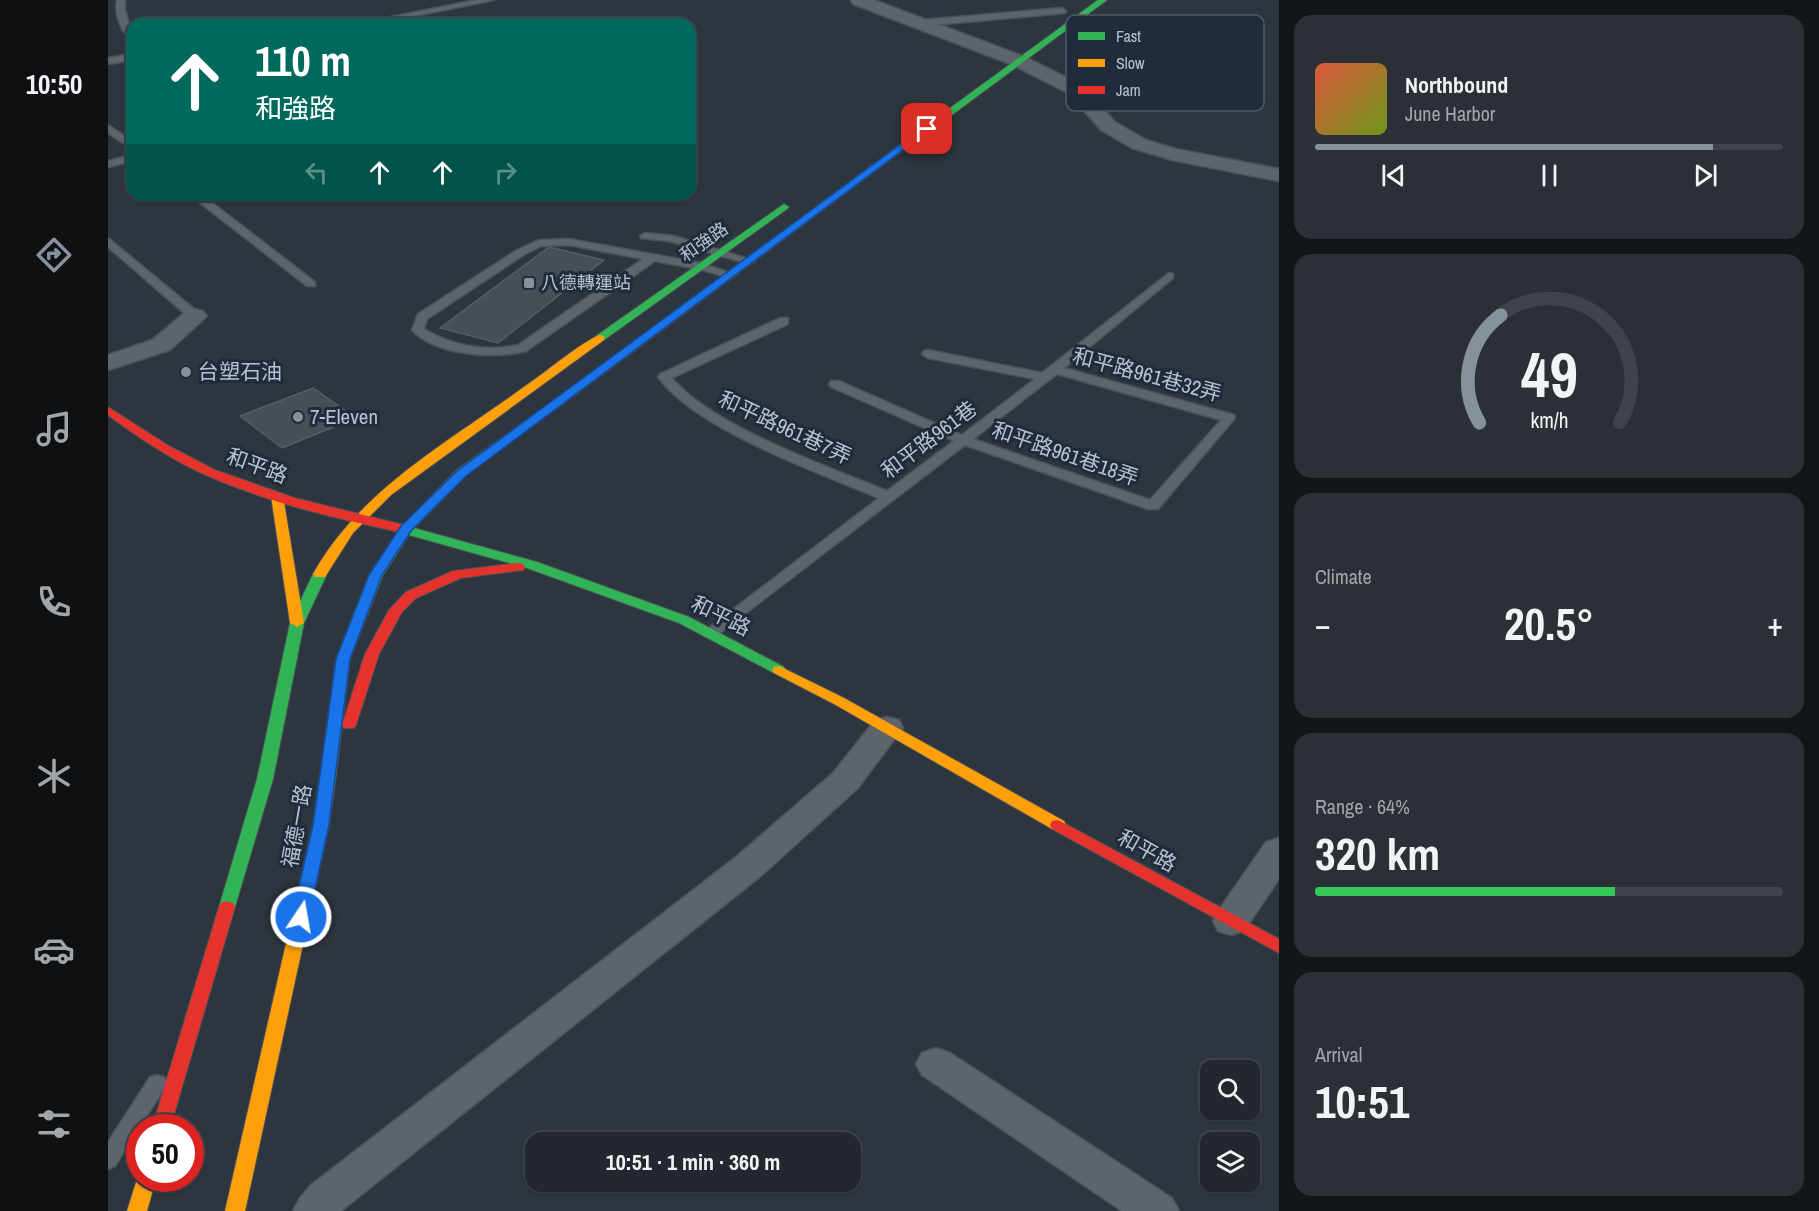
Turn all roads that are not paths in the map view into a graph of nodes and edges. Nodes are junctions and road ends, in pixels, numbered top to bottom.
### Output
1 (121, 0) edge
2 (490, 0) edge
3 (859, 0) edge
4 (1103, 0) edge
5 (1066, 8) joint
6 (1077, 15) edge
7 (392, 18) edge
8 (1066, 21) edge
9 (921, 23) junction
10 (126, 26) edge
11 (1035, 29) dead end
12 (126, 50) edge
13 (1006, 56) junction
14 (126, 58) edge
15 (119, 59) junction
16 (108, 61) edge
17 (1066, 85) edge
18 (1095, 111) edge
19 (108, 128) edge
20 (126, 142) edge
21 (126, 160) edge
22 (108, 164) edge
23 (1279, 175) edge
24 (797, 198) dead end
25 (203, 201) edge
26 (645, 236) dead end
27 (626, 239) dead end
28 (108, 241) edge
29 (620, 251) junction
30 (720, 253) junction
31 (653, 257) junction
32 (749, 261) junction
33 (701, 266) junction
34 (730, 275) junction
35 (1169, 276) dead end
36 (311, 284) dead end
37 (195, 316) joint
38 (784, 321) dead end
39 (928, 354) dead end
40 (108, 363) edge
41 (1049, 373) junction
42 (835, 384) dead end
43 (108, 410) edge
44 (963, 440) junction
45 (277, 496) junction
46 (888, 497) junction
47 (1153, 507) joint
48 (356, 519) junction
49 (406, 529) junction
50 (532, 565) junction
51 (297, 624) junction
52 (711, 633) junction
53 (887, 728) junction
54 (321, 825) junction
55 (1279, 851) edge
56 (1231, 921) junction
57 (1279, 948) edge
58 (190, 1033) junction
59 (936, 1064) dead end
60 (165, 1114) edge
61 (108, 1160) edge
62 (142, 1192) edge
63 (137, 1211) edge
64 (235, 1211) edge
65 (315, 1211) edge
66 (1156, 1211) edge

1 - 10 lane
2 - 7 lane
3 - 9 street
4 - 6 street, 和強路
5 - 9 lane
5 - 11 street
8 - 13 street, 和強路
9 - 13 street
12 - 15 lane
13 - 17 street
13 - 32 street, 和強路
14 - 15 lane
15 - 16 lane
18 - 23 street
19 - 20 lane
21 - 22 lane
24 - 30 street, 和強路
25 - 36 lane
26 - 30 lane
27 - 29 lane
28 - 37 lane
29 - 31 lane
29 - 31 lane
30 - 32 lane
30 - 33 street, 和強路
31 - 33 lane
32 - 34 street, 和強路
33 - 34 lane
33 - 48 street, 和強路
34 - 49 street, 和強路
35 - 41 lane, 和平路961巷
37 - 40 street
38 - 46 lane, 和平路961巷7弄
39 - 41 lane, 和平路961巷32弄
41 - 44 lane, 和平路961巷
41 - 47 lane, 和平路961巷32弄
42 - 44 lane, 和平路961巷18弄
43 - 45 street, 和平路
44 - 46 lane, 和平路961巷
44 - 47 lane, 和平路961巷18弄
45 - 48 street, 和平路
45 - 51 street
46 - 52 lane, 和平路961巷
48 - 49 street, 和平路
48 - 51 street, 福德一路
49 - 50 street, 和平路
49 - 54 street, 福德一路
50 - 52 street, 和平路
50 - 54 street
51 - 58 street, 福德一路
52 - 53 street, 和平路
53 - 56 street, 和平路
53 - 65 street
54 - 64 street, 福德一路
55 - 56 street
56 - 57 street, 和平路
58 - 60 street, 福德一路
58 - 61 lane
59 - 66 street
62 - 63 street

